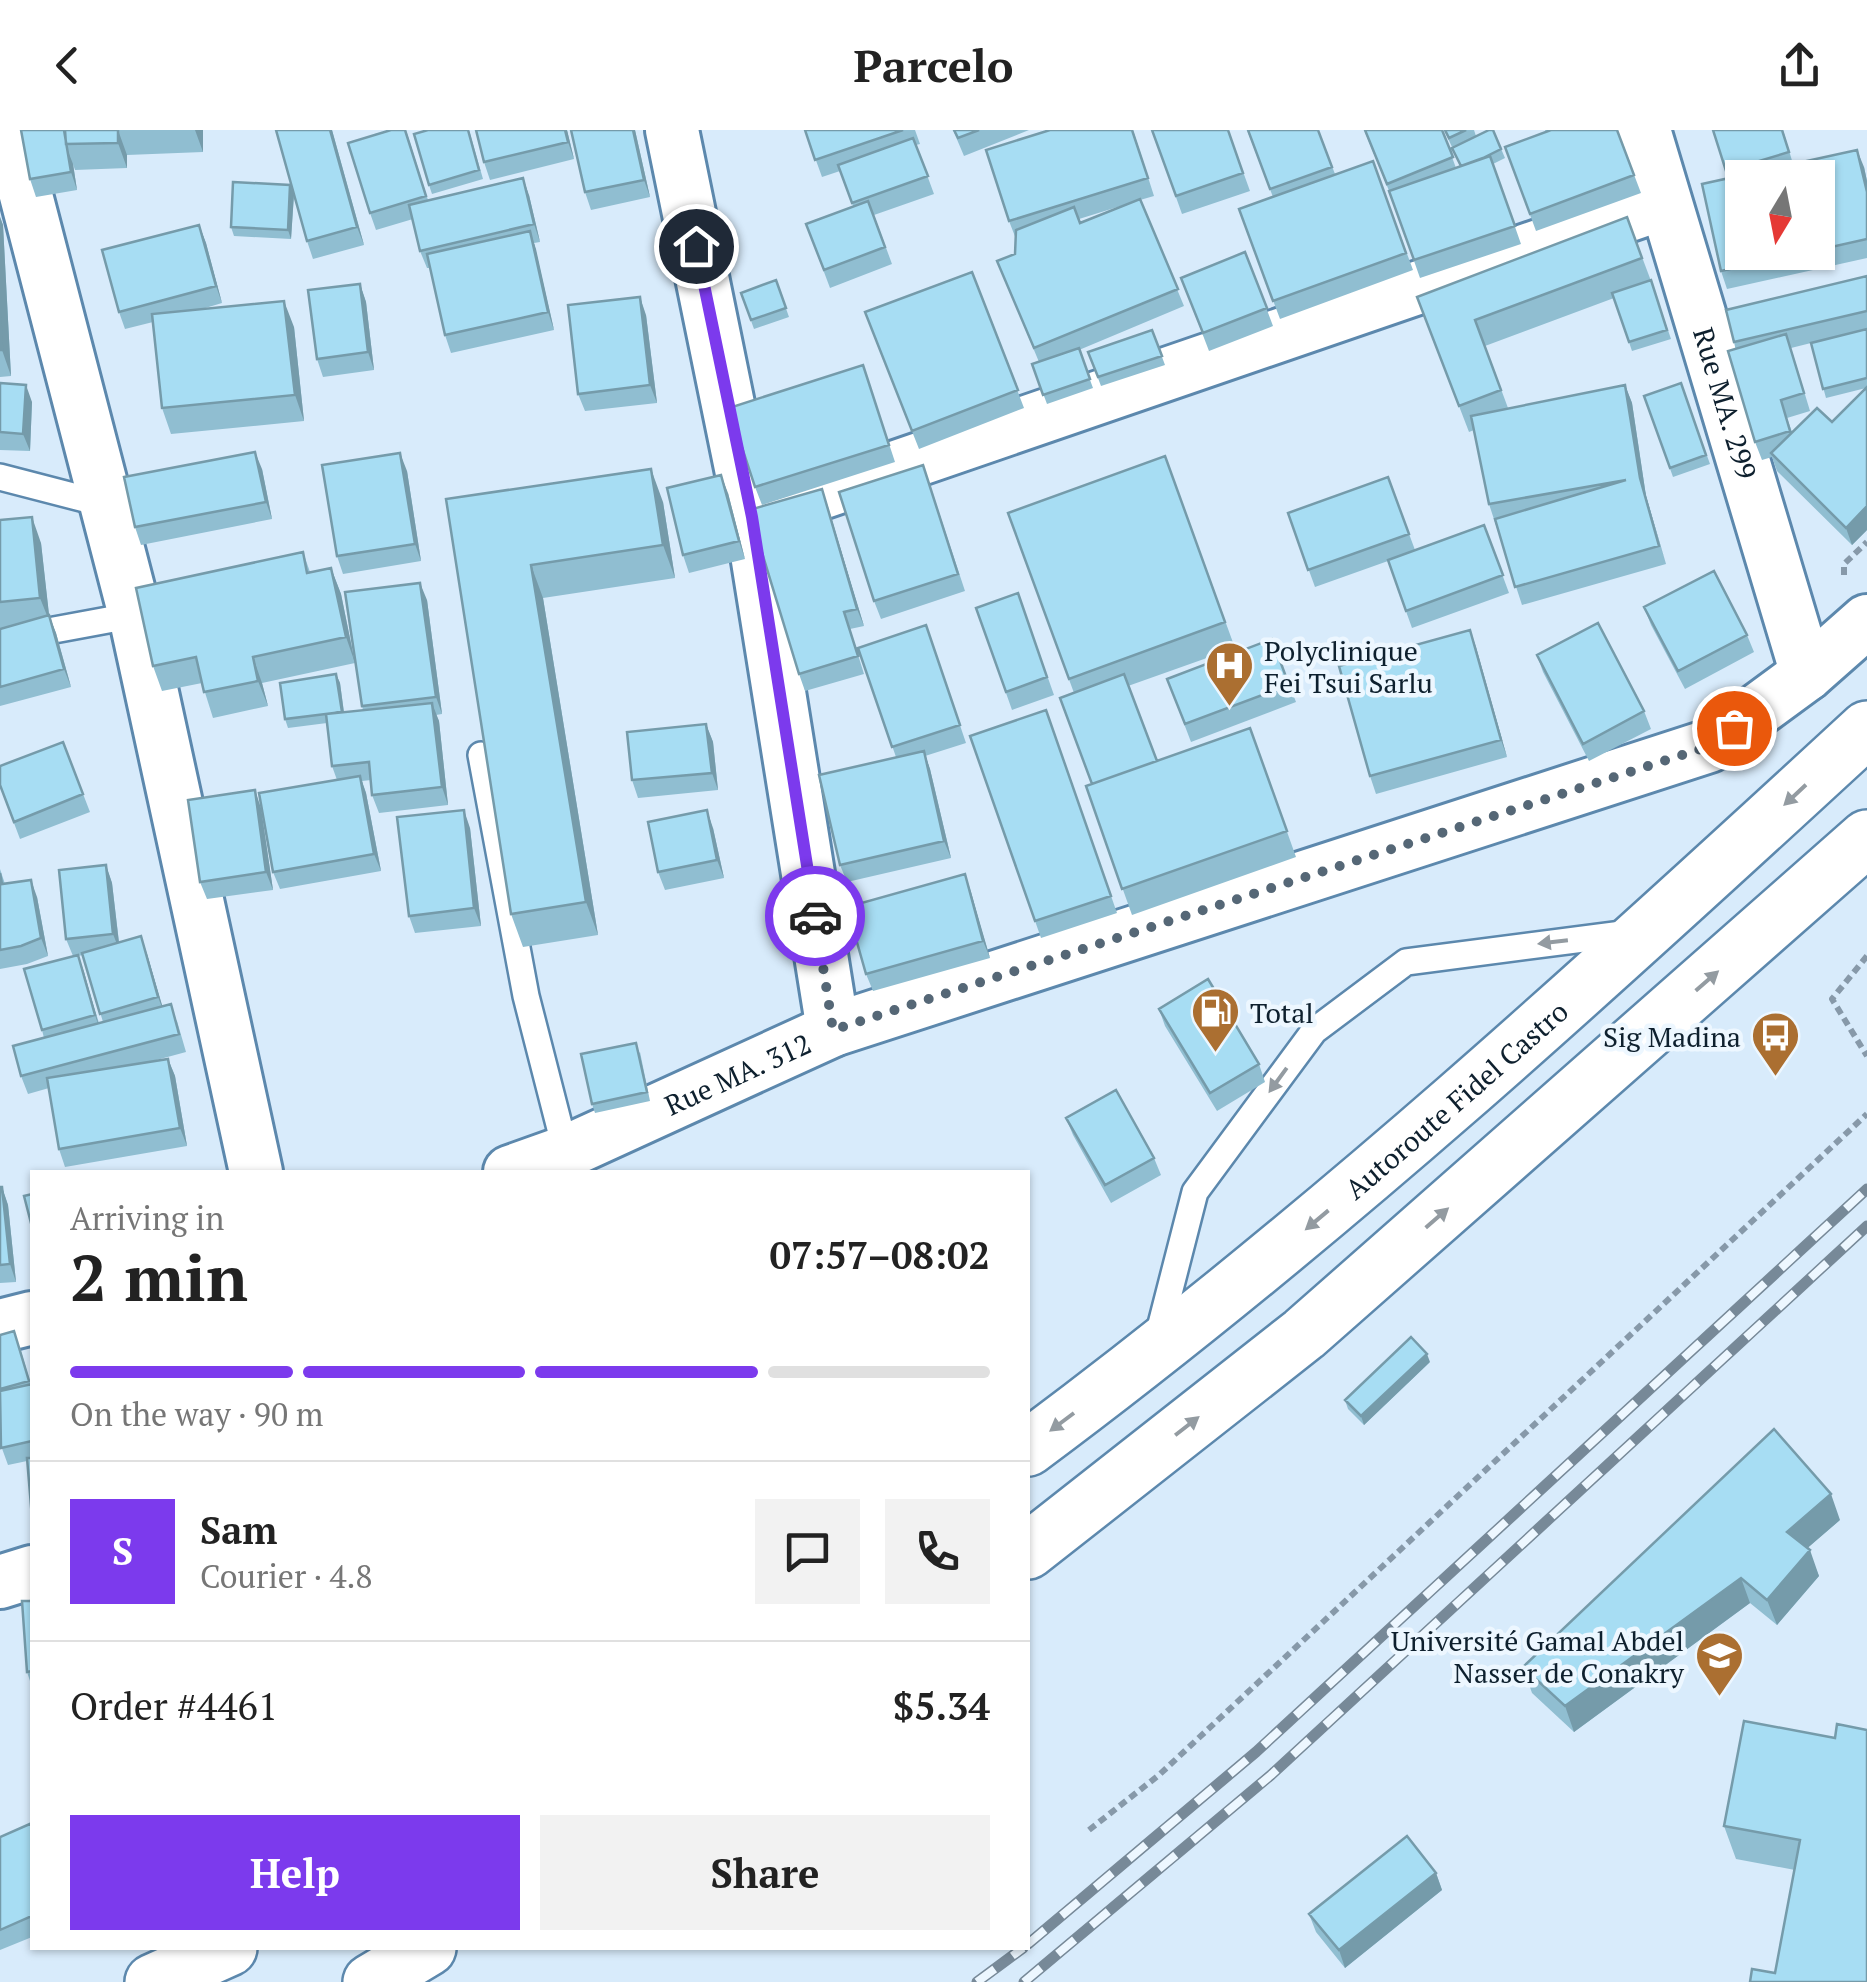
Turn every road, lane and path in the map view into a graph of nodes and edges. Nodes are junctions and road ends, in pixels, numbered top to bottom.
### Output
1 (10, 130) edge
2 (672, 130) edge
3 (1644, 130) edge
4 (1664, 203) junction
5 (0, 477) edge
6 (104, 504) junction
7 (752, 517) junction
8 (1867, 542) edge
9 (1844, 564) dead end
10 (135, 616) junction
11 (1867, 621) edge
12 (0, 640) edge
13 (1807, 674) junction
14 (1867, 729) edge
15 (481, 756) edge
16 (1867, 838) edge
17 (1650, 930) junction
18 (1867, 956) edge
19 (833, 1030) junction
20 (1867, 1056) edge
21 (1867, 1114) edge
22 (566, 1152) junction
23 (256, 1170) edge
24 (516, 1170) edge
25 (30, 1318) edge
26 (0, 1326) edge
27 (1154, 1354) junction
28 (1030, 1447) edge
29 (1030, 1549) edge
30 (30, 1573) edge
31 (0, 1582) edge
32 (1089, 1830) dead end
33 (225, 1950) edge
34 (268, 1950) edge
35 (425, 1950) edge
36 (153, 1982) edge
37 (213, 1982) edge
38 (371, 1982) edge

1 - 6 street
2 - 7 street
3 - 4 street, Rue MA. 299
4 - 7 street
4 - 13 street, Rue MA. 299
5 - 6 lane
6 - 10 street
7 - 19 street
8 - 9 path
10 - 12 lane
10 - 23 street
11 - 13 street, Rue MA. 312
13 - 19 street, Rue MA. 312
14 -> 17 highway, Autoroute Fidel Castro
15 - 22 lane
29 -> 16 highway
17 -> 27 highway, Autoroute Fidel Castro
17 -> 27 lane
18 - 20 path
19 - 22 street, Rue MA. 312
21 - 32 path
22 - 24 street, Rue MA. 312
25 - 26 street
27 -> 28 highway, Autoroute Fidel Castro
30 - 31 street
33 - 36 highway
34 - 37 highway
35 - 38 highway

